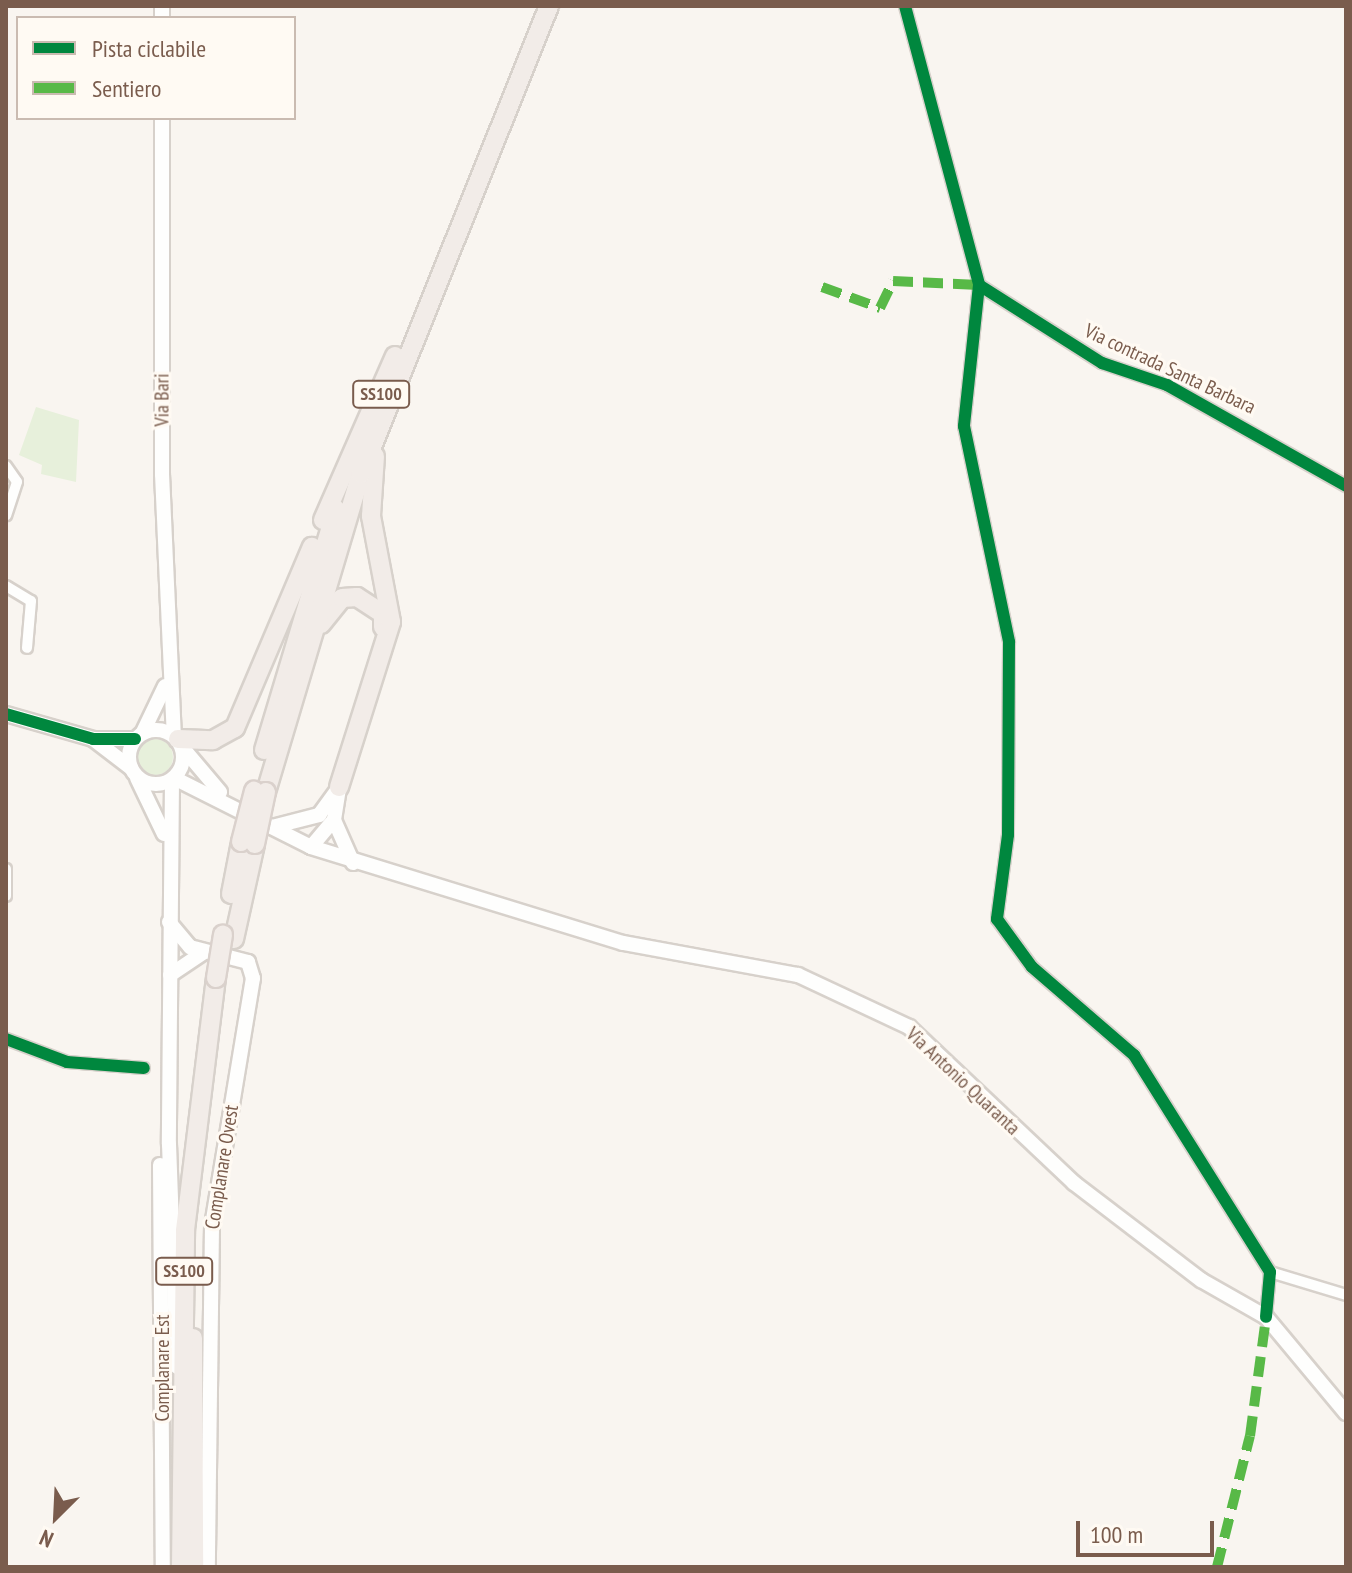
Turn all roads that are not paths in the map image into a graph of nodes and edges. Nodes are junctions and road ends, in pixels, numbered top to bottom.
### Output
1 (537, 6) edge
2 (549, 6) edge
3 (905, 6) edge
4 (162, 120) edge
5 (979, 285) junction
6 (401, 343) junction
7 (379, 427) junction
8 (6, 466) edge
9 (1346, 486) edge
10 (6, 515) edge
11 (6, 586) edge
12 (27, 648) dead end
13 (381, 654) junction
14 (167, 682) junction
15 (291, 701) junction
16 (6, 714) edge
17 (139, 736) junction
18 (93, 739) junction
19 (178, 740) junction
20 (132, 771) junction
21 (173, 779) junction
22 (339, 787) junction
23 (260, 792) junction
24 (225, 799) junction
25 (319, 815) junction
26 (334, 820) junction
27 (270, 827) junction
28 (167, 846) junction
29 (311, 847) junction
30 (353, 863) junction
31 (6, 869) edge
32 (6, 896) edge
33 (169, 922) junction
34 (203, 953) junction
35 (170, 975) junction
36 (222, 980) junction
37 (6, 1039) edge
38 (144, 1068) dead end
39 (168, 1073) junction
40 (1270, 1272) junction
41 (1346, 1295) edge
42 (1266, 1317) junction
43 (180, 1381) junction
44 (1346, 1413) edge
45 (163, 1567) edge
46 (181, 1567) edge
47 (194, 1567) edge
48 (208, 1567) edge

1 - 6 highway, SS100
2 - 7 highway, SS100
3 - 5 street
4 - 14 main road, Via Bari
5 - 9 street, Via contrada Santa Barbara
5 - 40 street
6 - 19 highway, SS100
6 - 23 highway, SS100
7 - 13 highway, SS100
7 - 15 highway, SS100
8 - 10 street
11 - 12 street
13 - 15 highway, SS100
13 - 22 highway, SS100
14 - 17 main road
14 - 19 main road, Via Bari
15 - 23 highway, SS100
16 - 18 main road
17 - 18 main road
17 - 19 main road
17 - 20 main road
18 - 20 main road
19 - 21 main road
19 - 24 main road
20 - 21 main road
20 - 28 main road
21 - 24 main road
21 - 28 main road
22 - 25 main road
22 - 26 main road
23 - 36 highway, SS100, bridge
24 - 27 main road, Via Antonio Quaranta
25 - 27 main road
25 - 29 main road
26 - 29 main road
26 - 30 main road
27 - 29 main road, Via Antonio Quaranta
28 - 33 main road
29 - 30 main road, Via Antonio Quaranta
30 - 42 main road, Via Antonio Quaranta
31 - 32 street
33 - 34 main road
33 - 35 main road
34 - 35 main road
34 - 48 main road, Complanare Ovest
35 - 39 main road
36 - 43 highway, SS100
36 - 47 highway, SS100
37 - 38 street
39 - 43 main road
39 - 45 main road, Complanare Est
40 - 41 street
40 - 42 street
42 - 44 main road, Via Antonio Quaranta
43 - 46 highway, SS100

